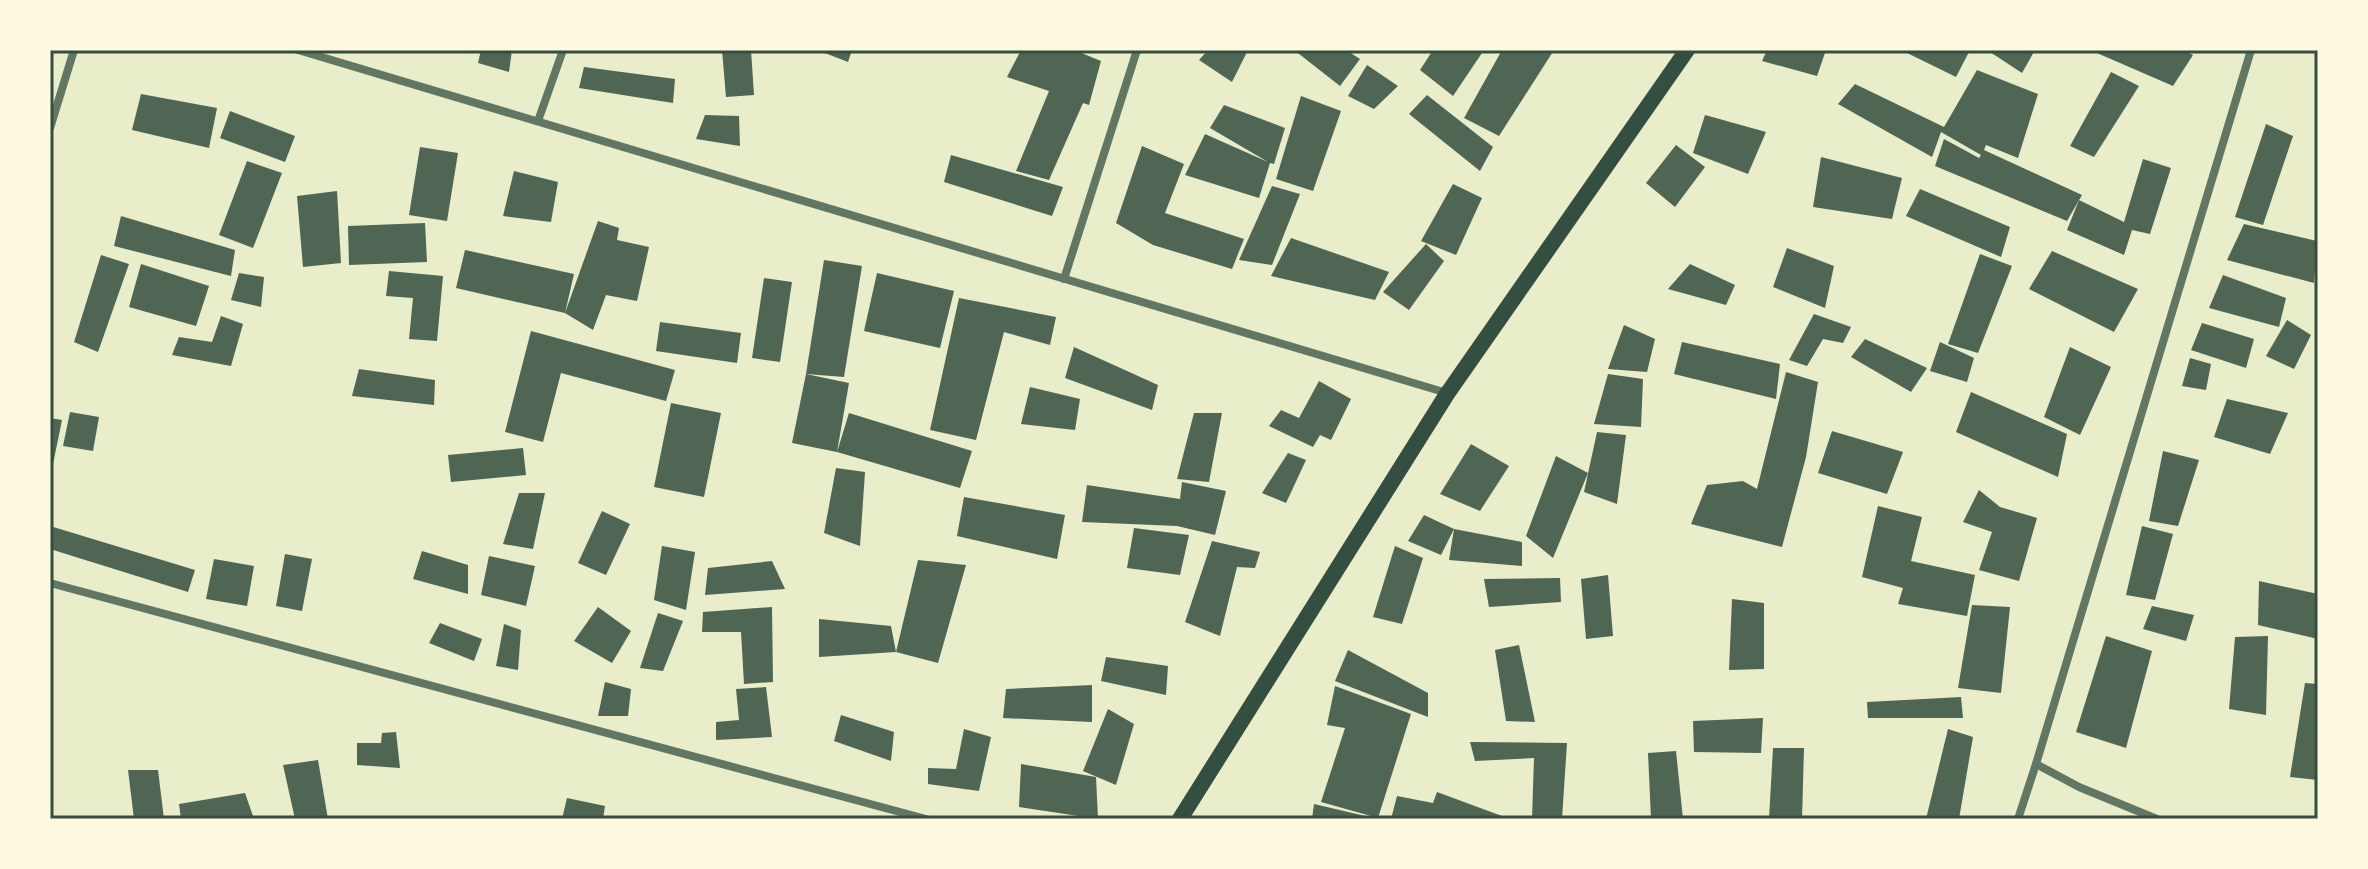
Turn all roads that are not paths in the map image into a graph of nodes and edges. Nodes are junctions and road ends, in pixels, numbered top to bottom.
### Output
1 (74, 50) edge
2 (298, 50) edge
3 (563, 50) edge
4 (1137, 50) edge
5 (1687, 50) edge
6 (2251, 50) edge
7 (538, 121) junction
8 (50, 128) edge
9 (1064, 279) junction
10 (1447, 394) junction
11 (50, 583) edge
12 (2036, 764) junction
13 (926, 819) edge
14 (1180, 819) edge
15 (2018, 819) edge
16 (2157, 819) edge

1 - 8 street
2 - 7 street
3 - 7 street
4 - 9 street
5 - 10 main road
6 - 12 street
7 - 9 street
9 - 10 street
10 - 14 main road
11 - 13 street
12 - 15 street
12 - 16 street

